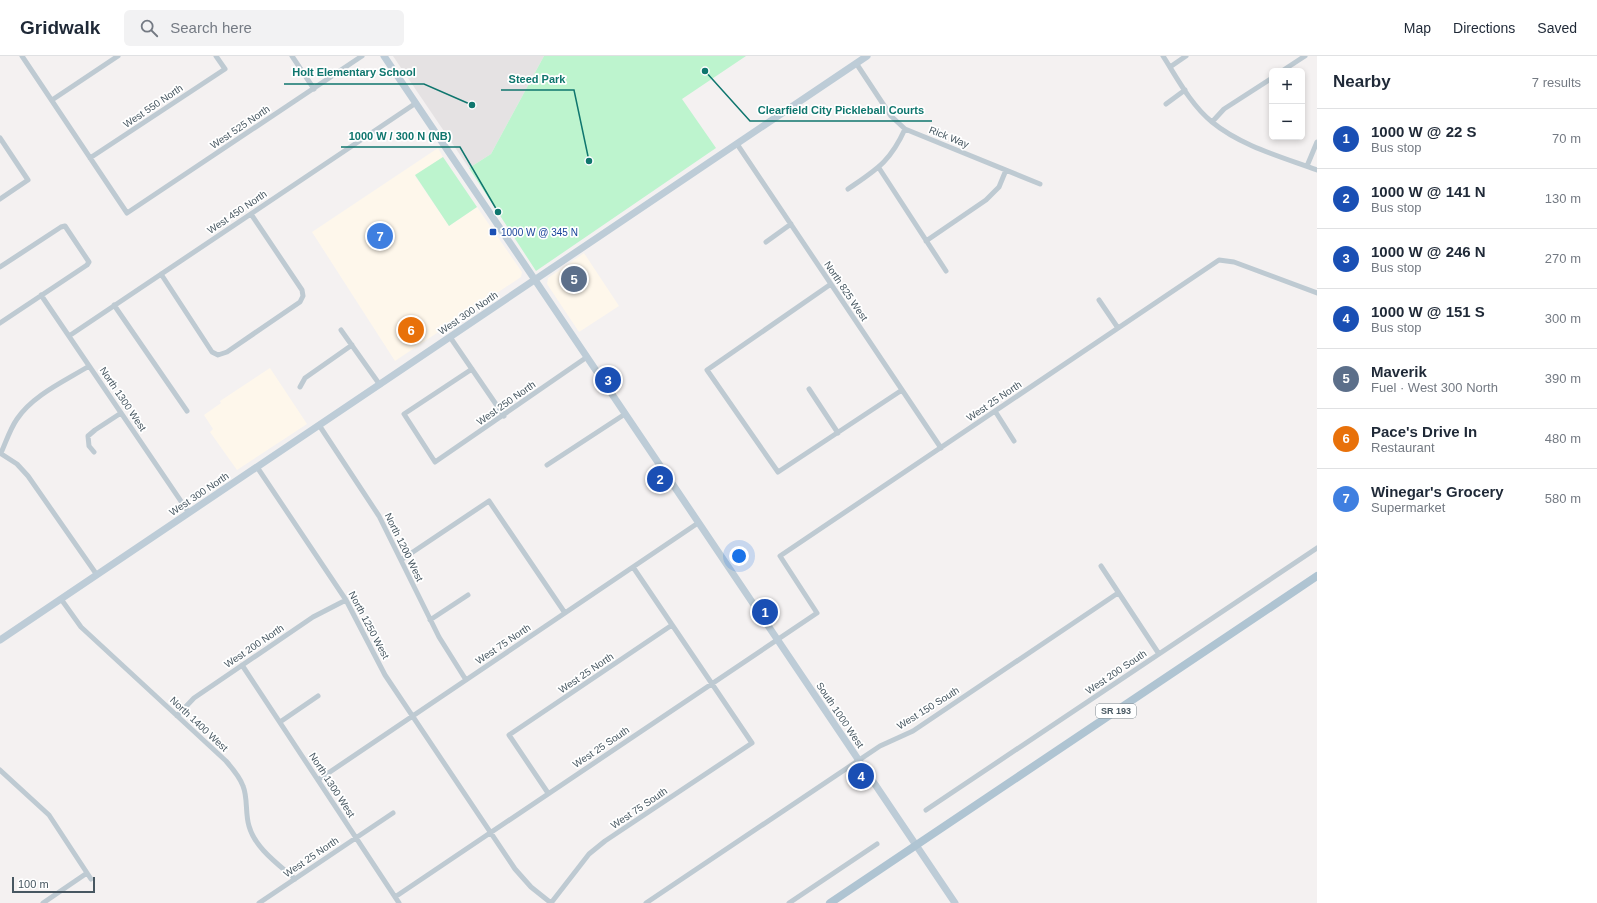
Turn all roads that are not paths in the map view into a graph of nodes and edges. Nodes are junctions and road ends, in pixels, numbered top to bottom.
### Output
1 (22, 56) edge
2 (118, 56) edge
3 (216, 56) edge
4 (292, 56) edge
5 (362, 56) edge
6 (384, 56) edge
7 (867, 56) edge
8 (1163, 56) edge
9 (1186, 56) edge
10 (1305, 56) edge
11 (856, 63) junction
12 (1170, 67) junction
13 (1287, 68) edge
14 (1269, 80) edge
15 (314, 89) junction
16 (1185, 90) junction
17 (52, 100) junction
18 (416, 103) junction
19 (1166, 104) dead end
20 (1212, 122) junction
21 (905, 129) junction
22 (0, 138) edge
23 (1317, 142) edge
24 (737, 144) junction
25 (90, 158) junction
26 (1307, 166) junction
27 (879, 168) junction
28 (1006, 170) junction
29 (1317, 170) edge
30 (1040, 184) dead end
31 (848, 189) dead end
32 (0, 199) edge
33 (251, 214) junction
34 (791, 224) junction
35 (926, 241) junction
36 (766, 242) dead end
37 (0, 267) edge
38 (946, 271) dead end
39 (161, 274) junction
40 (535, 280) junction
41 (831, 284) junction
42 (1317, 294) edge
43 (41, 295) junction
44 (1099, 300) dead end
45 (114, 305) junction
46 (0, 323) edge
47 (1118, 328) junction
48 (341, 330) dead end
49 (69, 336) junction
50 (450, 337) junction
51 (352, 345) junction
52 (587, 357) junction
53 (89, 366) junction
54 (472, 369) junction
55 (380, 384) junction
56 (300, 387) dead end
57 (809, 389) dead end
58 (902, 390) junction
59 (995, 411) junction
60 (121, 412) junction
61 (187, 412) dead end
62 (625, 414) junction
63 (504, 416) junction
64 (320, 425) junction
65 (838, 433) junction
66 (1014, 440) dead end
67 (941, 448) junction
68 (94, 452) dead end
69 (0, 453) edge
70 (547, 465) dead end
71 (257, 467) junction
72 (189, 513) junction
73 (698, 523) junction
74 (1317, 548) edge
75 (401, 560) junction
76 (1101, 566) dead end
77 (633, 567) junction
78 (97, 575) junction
79 (1317, 576) edge
80 (1118, 592) junction
81 (468, 595) dead end
82 (61, 599) junction
83 (346, 600) junction
84 (565, 613) junction
85 (817, 613) joint
86 (430, 620) junction
87 (672, 625) junction
88 (777, 639) junction
89 (0, 640) edge
90 (1159, 654) junction
91 (242, 665) junction
92 (466, 680) junction
93 (712, 683) junction
94 (318, 696) dead end
95 (177, 716) junction
96 (413, 716) junction
97 (280, 722) junction
98 (859, 760) junction
99 (0, 770) edge
100 (318, 780) junction
101 (548, 794) junction
102 (926, 810) dead end
103 (393, 813) dead end
104 (490, 832) junction
105 (356, 838) junction
106 (877, 844) dead end
107 (916, 845) junction
108 (87, 873) junction
109 (91, 879) dead end
110 (294, 879) junction
111 (395, 896) junction
112 (43, 903) edge
113 (259, 903) edge
114 (399, 903) edge
115 (551, 903) edge
116 (646, 903) edge
117 (789, 903) edge
118 (830, 903) edge
119 (955, 903) edge

1 - 17 street
2 - 17 street
3 - 25 street, West 550 North
4 - 15 street
5 - 15 street, West 525 North
6 - 18 main road, South 1000 West
7 - 11 main road, West 300 North
8 - 12 street
9 - 12 street
10 - 13 street
11 - 21 street, Rick Way
11 - 24 main road, West 300 North
12 - 16 street
14 - 20 street
15 - 25 street, West 525 North
16 - 19 street
16 - 20 street
17 - 25 street
18 - 33 street, West 450 North
18 - 40 main road, South 1000 West
20 - 26 street
21 - 27 street
21 - 28 street, Rick Way
22 - 32 street
23 - 26 street
24 - 34 street, North 825 West
24 - 40 main road, West 300 North
26 - 29 street
27 - 31 street
27 - 35 street
28 - 30 street, Rick Way
28 - 35 street
33 - 39 street, West 450 North
33 - 39 street
34 - 36 street
34 - 41 street, North 825 West
35 - 38 street
37 - 43 street
39 - 45 street, West 450 North
40 - 50 main road, West 300 North
40 - 52 main road, South 1000 West
41 - 58 street, North 825 West
41 - 65 street
42 - 47 street, West 25 North
43 - 46 street
43 - 49 street, North 1300 West
44 - 47 street
45 - 49 street, West 450 North
45 - 61 street
47 - 59 street, West 25 North
48 - 51 street
49 - 53 street, North 1300 West
50 - 54 street
50 - 55 main road, West 300 North
51 - 55 street
51 - 56 street
52 - 62 main road, South 1000 West
52 - 63 street, West 250 North
53 - 60 street, North 1300 West
53 - 69 street
54 - 63 street
54 - 63 street, West 250 North
55 - 64 main road, West 300 North
57 - 65 street
58 - 65 street
58 - 67 street, North 825 West
59 - 66 street
59 - 67 street, West 25 North
60 - 68 street
60 - 72 street, North 1300 West
62 - 70 street
62 - 73 main road, South 1000 West
64 - 71 main road, West 300 North
64 - 75 street, North 1200 West
67 - 85 street, West 25 North
69 - 78 street
71 - 72 main road, West 300 North
71 - 83 street, North 1250 West
72 - 78 main road, West 300 North
73 - 77 street, West 75 North
73 - 88 main road, South 1000 West
74 - 90 street, West 200 South
75 - 84 street
75 - 86 street, North 1200 West
76 - 80 street
77 - 84 street, West 75 North
77 - 87 street
78 - 82 main road, West 300 North
79 - 107 main road, SR 193
80 - 90 street
80 - 98 street, West 150 South
81 - 86 street
82 - 89 main road, West 300 North
82 - 95 street, North 1400 West
83 - 91 street, West 200 North
83 - 96 street, North 1250 West
84 - 92 street, West 75 North
85 - 88 street, West 25 South
86 - 92 street, North 1200 West
87 - 93 street
87 - 101 street, West 25 North
88 - 93 street, West 25 South
88 - 98 main road, South 1000 West
90 - 102 street, West 200 South
91 - 95 street, West 200 North
91 - 97 street, North 1300 West
92 - 96 street, West 75 North
93 - 101 street, West 25 South
93 - 115 street, West 75 South
94 - 97 street
95 - 110 street, North 1400 West
96 - 100 street, West 75 North
96 - 104 street, North 1250 West
97 - 100 street, North 1300 West
98 - 107 main road, South 1000 West
98 - 116 street, West 150 South
99 - 108 street
100 - 105 street, North 1300 West
101 - 104 street, West 25 South
103 - 105 street, West 25 North
104 - 111 street, West 25 South
104 - 115 street, North 1250 West
105 - 110 street, West 25 North
105 - 111 street, North 1300 West
106 - 117 street
107 - 118 main road, SR 193
107 - 119 main road, South 1000 West
108 - 109 street
108 - 112 street
110 - 113 street, West 25 North
111 - 114 street, North 1300 West

